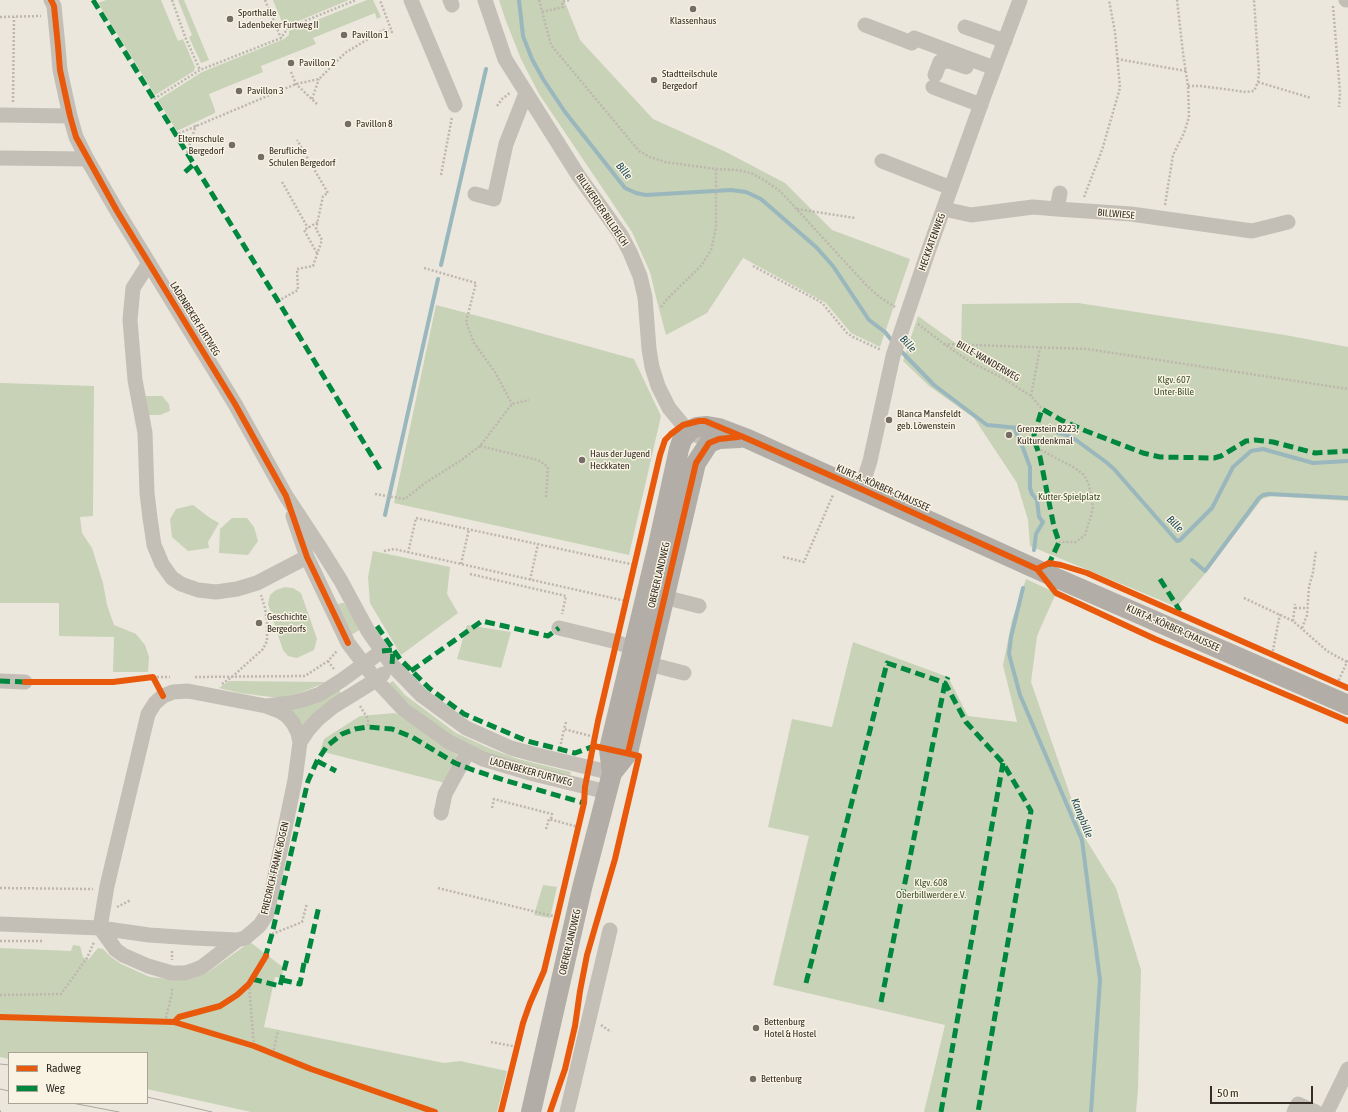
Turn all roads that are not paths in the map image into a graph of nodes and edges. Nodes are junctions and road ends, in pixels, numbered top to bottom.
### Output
1 (50, 0) edge
2 (411, 0) edge
3 (485, 0) edge
4 (1020, 0) edge
5 (866, 25) dead end
6 (965, 27) dead end
7 (1005, 41) junction
8 (993, 72) junction
9 (524, 89) junction
10 (455, 105) road end
11 (981, 106) junction
12 (7, 115) edge
13 (70, 116) junction
14 (0, 158) edge
15 (87, 159) junction
16 (882, 161) dead end
17 (951, 188) junction
18 (1060, 193) dead end
19 (475, 194) dead end
20 (944, 209) junction
21 (1057, 209) junction
22 (1288, 222) dead end
23 (149, 263) junction
24 (690, 430) junction
25 (748, 439) junction
26 (709, 443) junction
27 (861, 488) junction
28 (286, 496) junction
29 (658, 545) junction
30 (307, 557) junction
31 (673, 561) junction
32 (664, 597) junction
33 (699, 606) dead end
34 (558, 628) road end
35 (633, 649) junction
36 (382, 651) junction
37 (363, 664) junction
38 (649, 664) junction
39 (392, 665) junction
40 (684, 673) dead end
41 (376, 680) junction
42 (0, 682) edge
43 (25, 682) road end
44 (1340, 701) edge
45 (266, 706) junction
46 (300, 742) junction
47 (468, 752) junction
48 (612, 773) junction
49 (607, 792) junction
50 (441, 813) dead end
51 (0, 924) edge
52 (100, 928) junction
53 (610, 930) dead end
54 (237, 940) junction
55 (1348, 1069) edge
56 (531, 1112) edge
57 (567, 1112) edge
58 (1294, 1112) edge
59 (1316, 1112) edge
60 (1327, 1112) edge

1 - 13 street, LADENBEKER FURTWEG
2 - 10 street
3 - 9 street, BILLWERDER BILLDEICH
4 - 7 street, HECKKATENWEG
5 - 8 street
6 - 7 street
7 - 8 street, HECKKATENWEG
8 - 11 street, HECKKATENWEG
8 - 11 street
9 - 19 street
9 - 24 street, BILLWERDER BILLDEICH
11 - 17 street, HECKKATENWEG
12 - 13 street
13 - 15 street, LADENBEKER FURTWEG
14 - 15 street
15 - 23 street, LADENBEKER FURTWEG
16 - 17 street
17 - 20 street, HECKKATENWEG
18 - 21 street
20 - 21 street, BILLWIESE
20 - 27 street, HECKKATENWEG
21 - 22 street, BILLWIESE
23 - 28 street, LADENBEKER FURTWEG
23 - 30 street
24 - 25 main road, KURT-A.-KÖRBER-CHAUSSEE
24 - 26 street, BILLWERDER BILLDEICH
24 - 29 main road, OBERER LANDWEG
25 - 26 main road
25 - 27 main road, KURT-A.-KÖRBER-CHAUSSEE
26 - 31 main road, OBERER LANDWEG
27 - 44 main road, KURT-A.-KÖRBER-CHAUSSEE
28 - 30 street, LADENBEKER FURTWEG
28 - 36 street, LADENBEKER FURTWEG
29 - 31 main road
29 - 35 main road, OBERER LANDWEG
30 - 37 street, LADENBEKER FURTWEG
31 - 32 main road, OBERER LANDWEG
32 - 33 street
32 - 38 main road, OBERER LANDWEG
34 - 35 street
35 - 38 main road
35 - 48 main road, OBERER LANDWEG
36 - 37 street
36 - 39 street, LADENBEKER FURTWEG
37 - 41 street, LADENBEKER FURTWEG
37 - 45 street
38 - 40 street
38 - 48 main road, OBERER LANDWEG
39 - 41 street, FRIEDRICH-FRANK-BOGEN
39 - 48 street, LADENBEKER FURTWEG
41 - 46 street, FRIEDRICH-FRANK-BOGEN
41 - 47 street, LADENBEKER FURTWEG
42 - 43 street
45 - 46 street
45 - 52 street
46 - 54 street, FRIEDRICH-FRANK-BOGEN
47 - 49 street, LADENBEKER FURTWEG
47 - 50 street
48 - 49 main road, OBERER LANDWEG
49 - 56 main road, OBERER LANDWEG
51 - 52 street
52 - 54 street
52 - 54 street, FRIEDRICH-FRANK-BOGEN
53 - 57 street
55 - 60 street
58 - 59 street

